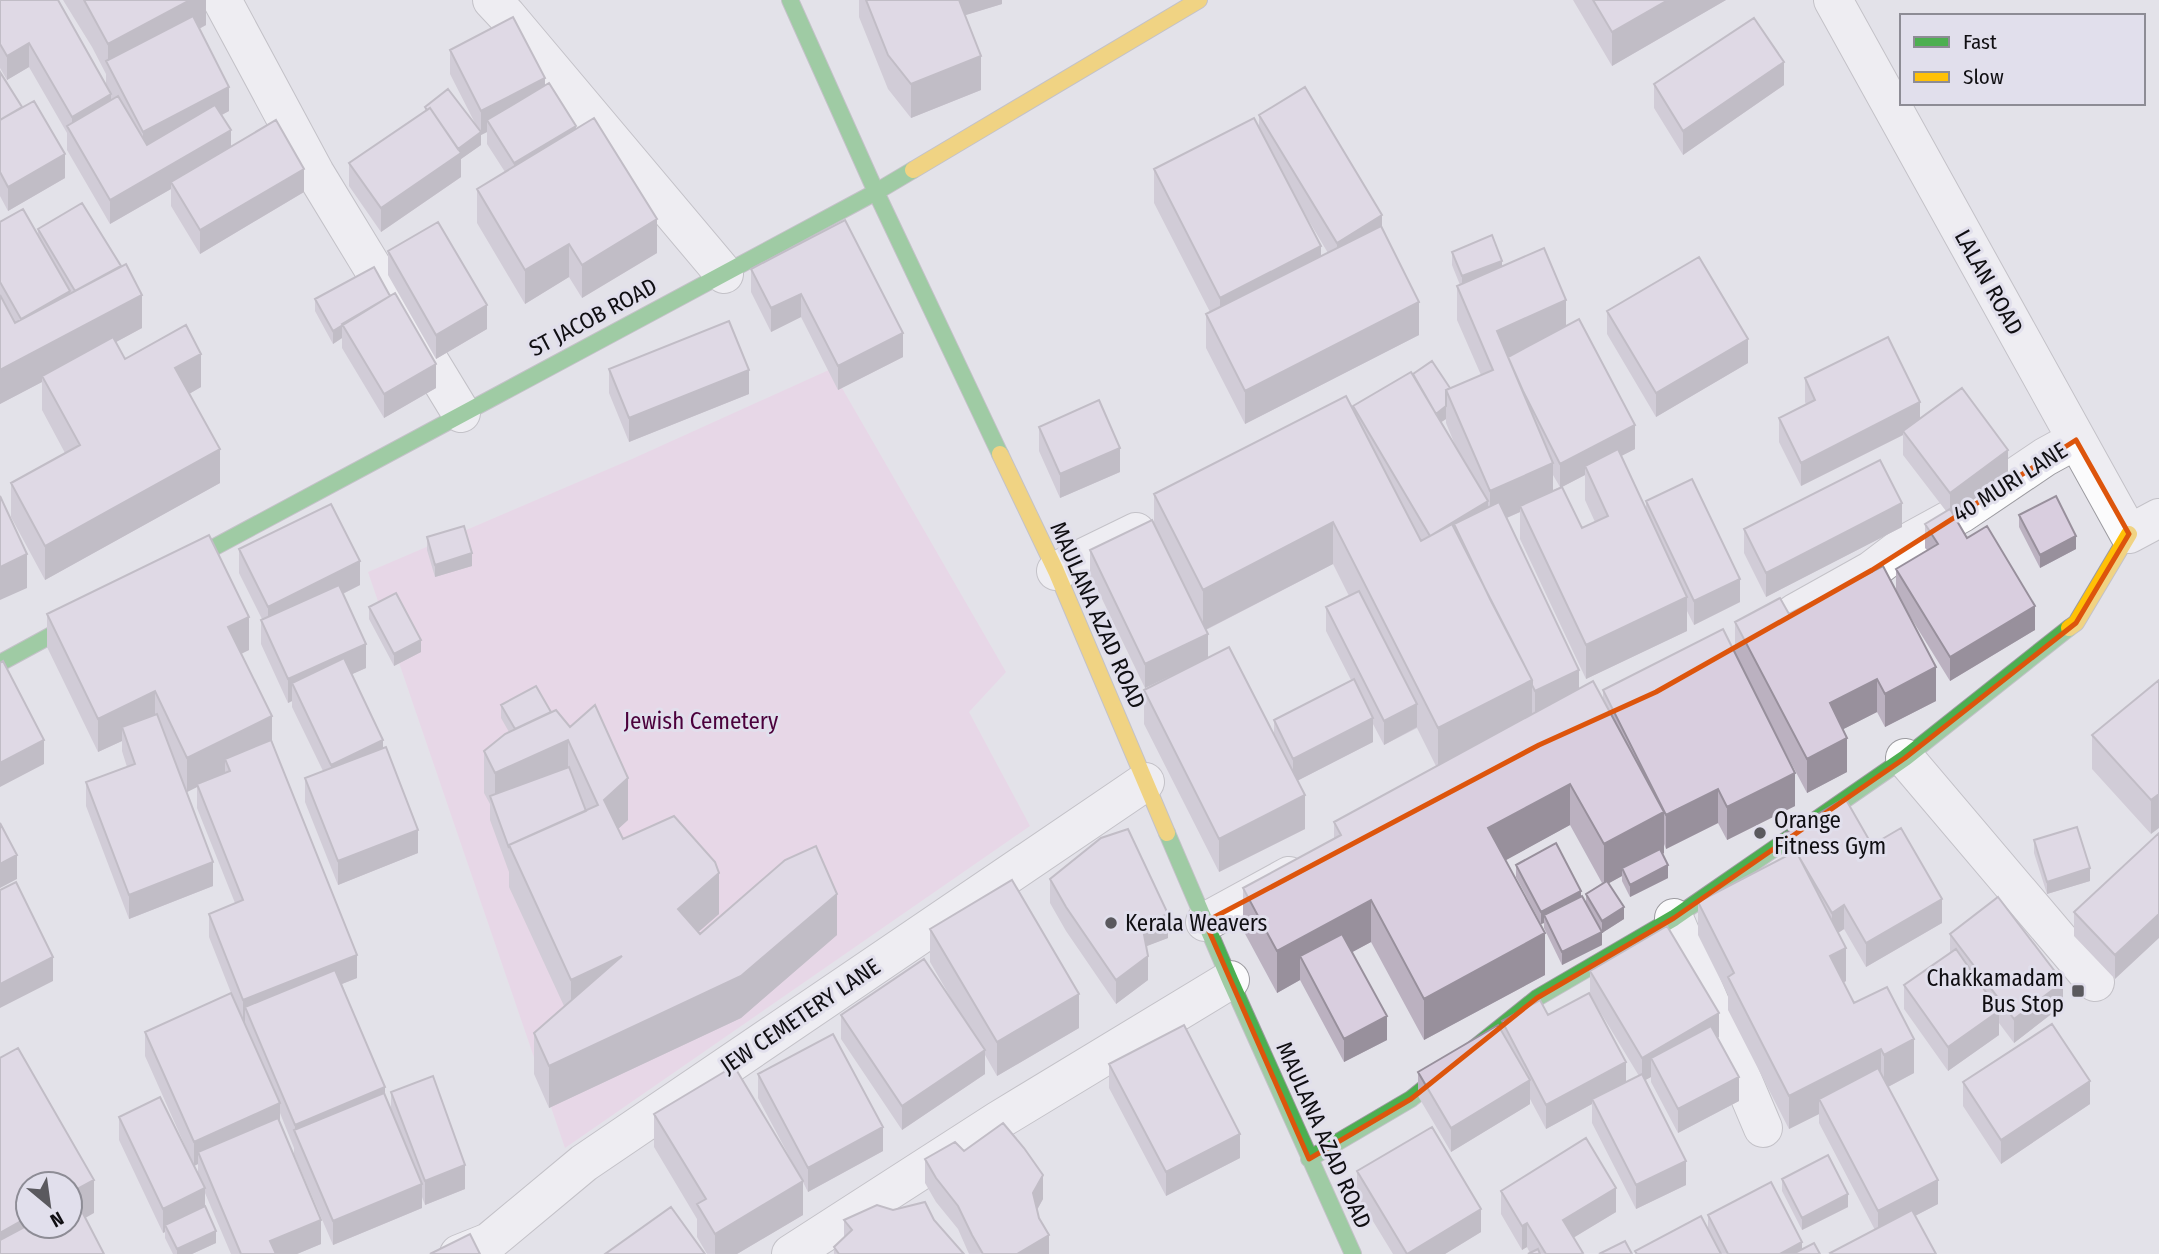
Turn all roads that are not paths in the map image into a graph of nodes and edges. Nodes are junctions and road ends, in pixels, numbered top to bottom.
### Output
1 (222, 0) edge
2 (492, 0) edge
3 (790, 0) edge
4 (1199, 0) edge
5 (1833, 0) edge
6 (876, 192) junction
7 (724, 274) junction
8 (461, 413) junction
9 (2076, 440) junction
10 (1165, 518) edge
11 (2144, 526) edge
12 (1056, 571) junction
13 (158, 578) edge
14 (109, 604) edge
15 (1760, 633) edge
16 (0, 663) edge
17 (1905, 758) junction
18 (1145, 782) junction
19 (1323, 860) edge
20 (1674, 918) junction
21 (1205, 922) junction
22 (1230, 980) junction
23 (2095, 982) dead end
24 (1763, 1128) dead end
25 (1308, 1159) junction
26 (481, 1250) edge
27 (791, 1254) edge
28 (1353, 1254) edge

1 - 8 street
2 - 7 street
3 - 6 street, MAULANA AZAD ROAD
4 - 6 street, ST JACOB ROAD
5 - 9 street, LALAN ROAD
6 - 7 street, ST JACOB ROAD
6 - 12 street, MAULANA AZAD ROAD
7 - 8 street, ST JACOB ROAD
8 - 13 street, ST JACOB ROAD
9 - 11 street, LALAN ROAD
9 - 15 street, 40 MURI LANE
10 - 12 street
11 - 17 street
12 - 18 street, MAULANA AZAD ROAD
14 - 16 street
17 - 20 street
17 - 23 street
18 - 21 street, MAULANA AZAD ROAD
18 - 26 street, JEW CEMETERY LANE
19 - 21 street
20 - 24 street
20 - 25 street
21 - 22 street, MAULANA AZAD ROAD
22 - 25 street, MAULANA AZAD ROAD
22 - 27 street
25 - 28 street, MAULANA AZAD ROAD

